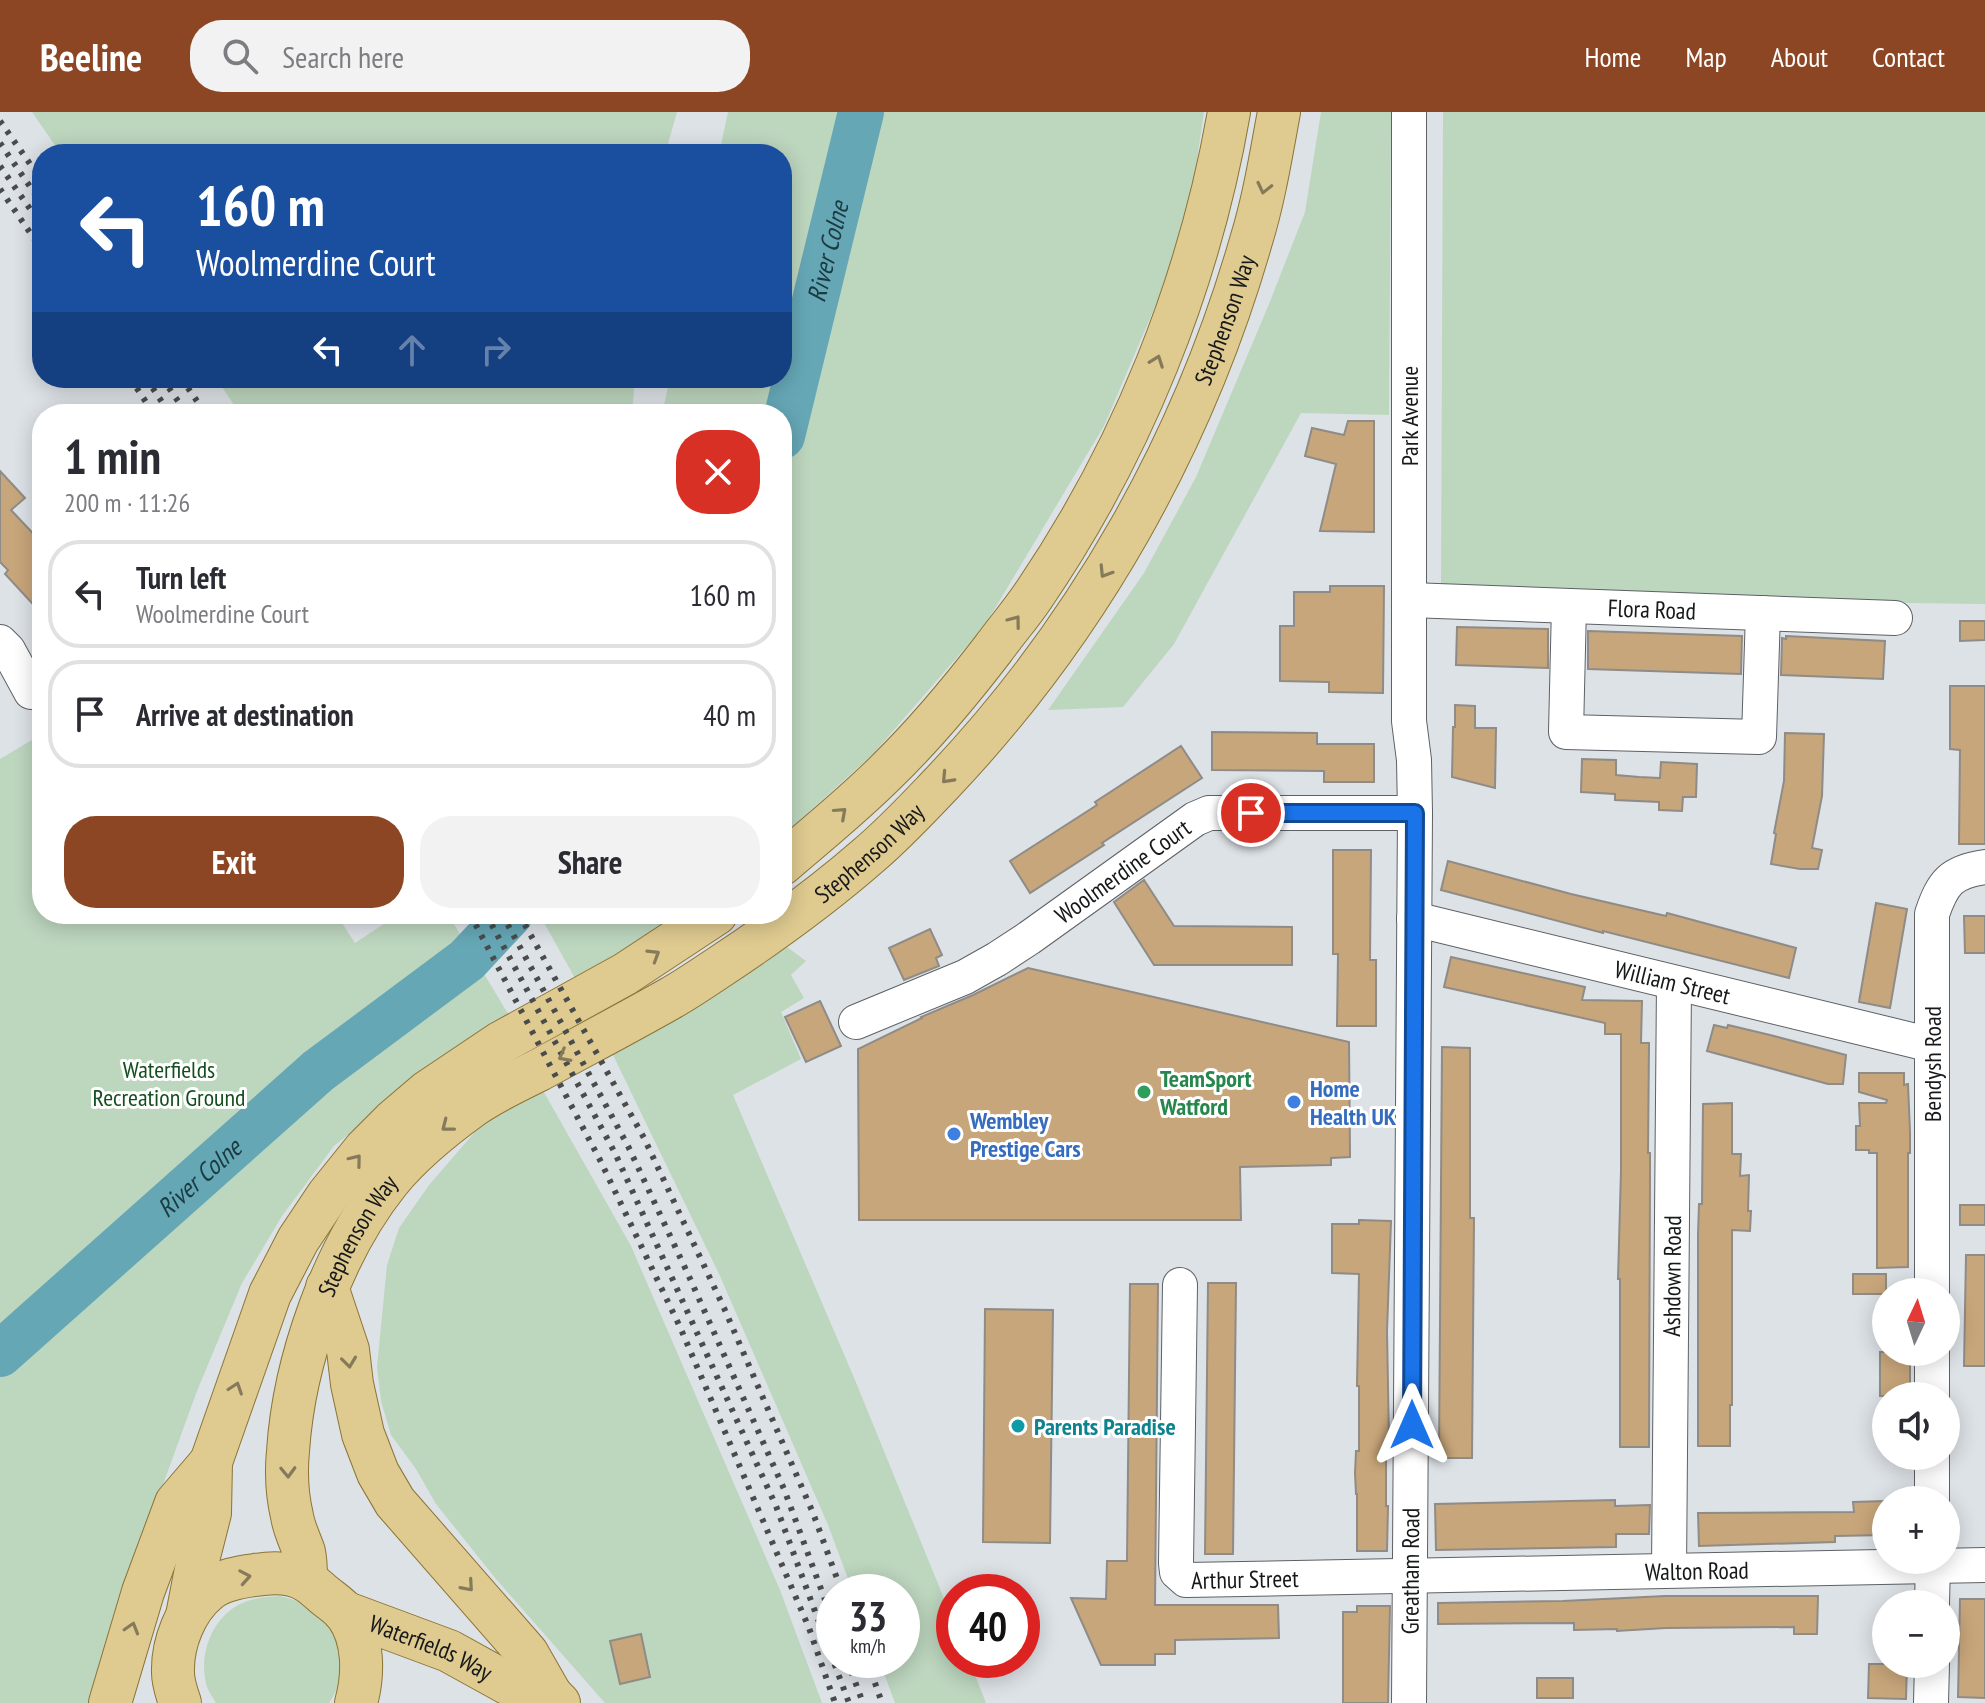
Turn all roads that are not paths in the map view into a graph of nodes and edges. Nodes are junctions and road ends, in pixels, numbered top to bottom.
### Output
1 (1229, 112) edge
2 (1279, 112) edge
3 (1409, 112) edge
4 (1410, 600) junction
5 (1569, 606) junction
6 (1763, 613) junction
7 (1895, 618) dead end
8 (0, 642) edge
9 (31, 692) dead end
10 (1409, 721) joint
11 (1415, 813) junction
12 (792, 855) edge
13 (1985, 867) edge
14 (792, 917) edge
15 (1414, 919) junction
16 (701, 924) edge
17 (783, 924) edge
18 (1674, 983) junction
19 (856, 1022) dead end
20 (1932, 1045) junction
21 (1932, 1278) edge
22 (1180, 1285) dead end
23 (327, 1287) junction
24 (211, 1462) junction
25 (1960, 1564) edge
26 (1872, 1565) edge
27 (1985, 1565) edge
28 (1669, 1570) junction
29 (1410, 1575) junction
30 (306, 1580) junction
31 (344, 1612) junction
32 (187, 1616) junction
33 (1932, 1678) edge
34 (555, 1699) edge
35 (110, 1703) edge
36 (179, 1703) edge
37 (356, 1703) edge
38 (1409, 1703) edge
39 (1931, 1703) edge

12 -> 1 main road, Stephenson Way
2 -> 14 main road, Stephenson Way
3 - 4 street, Park Avenue
4 - 5 street, Flora Road
4 - 10 street, Park Avenue
5 - 6 street, Flora Road
5 - 6 street
6 - 7 street, Flora Road
8 - 9 street
10 - 11 street, Greatham Road
11 - 15 street, Greatham Road
11 - 19 street, Woolmerdine Court
13 - 20 street, Bendysh Road
15 - 18 street, William Street
15 - 29 street, Greatham Road
24 -> 16 main road, Stephenson Way
17 -> 23 main road, Stephenson Way
18 - 20 street, William Street
18 - 28 street, Ashdown Road
20 - 21 street, Bendysh Road
22 - 29 street, Arthur Street
23 -> 30 main road, Stephenson Way
23 -> 34 main road
24 - 32 main road, Stephenson Way
35 -> 24 main road
25 - 27 street, Walton Road
26 - 28 street, Walton Road
28 - 29 street, Walton Road
29 - 38 street, Greatham Road
30 - 31 main road
32 -> 30 main road
31 - 34 main road, Waterfields Way
31 - 37 main road
32 - 36 main road, Stephenson Way
33 - 39 street

